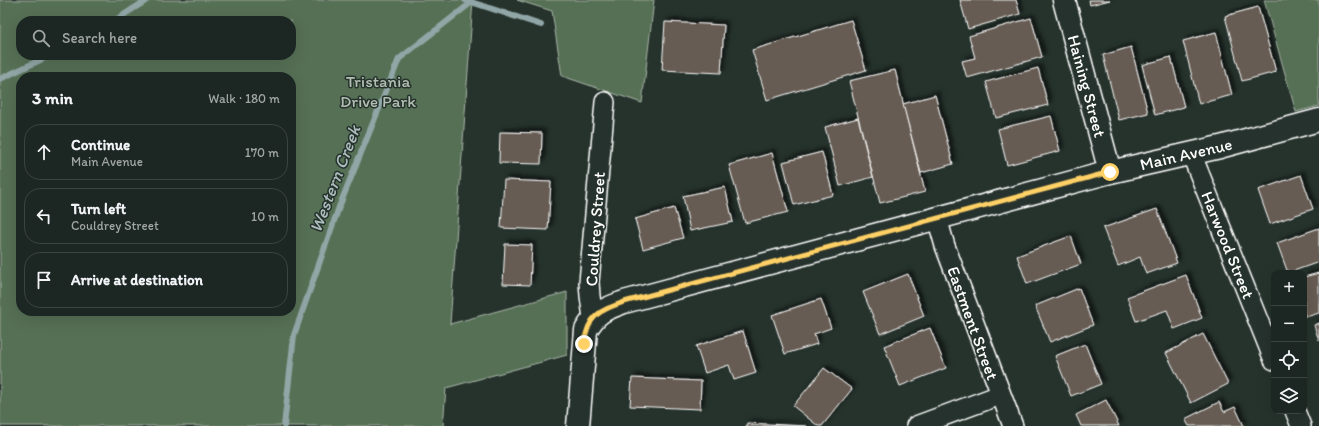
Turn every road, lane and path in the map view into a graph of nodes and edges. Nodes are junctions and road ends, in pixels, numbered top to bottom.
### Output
1 (1064, 0) edge
2 (605, 102) dead end
3 (1319, 120) edge
4 (1191, 153) junction
5 (1110, 172) junction
6 (937, 218) junction
7 (593, 318) junction
8 (1271, 353) edge
9 (1000, 395) junction
10 (1296, 414) edge
11 (578, 426) edge
12 (916, 426) edge
13 (1013, 426) edge
14 (1301, 426) edge

1 - 5 street, Haining Street
2 - 7 street, Couldrey Street
3 - 4 street, Main Avenue
4 - 5 street, Main Avenue
4 - 8 street, Harwood Street
5 - 6 street, Main Avenue
6 - 7 street, Main Avenue
6 - 9 street, Eastment Street
7 - 11 street
9 - 12 street
9 - 13 street, Eastment Street
10 - 14 street

